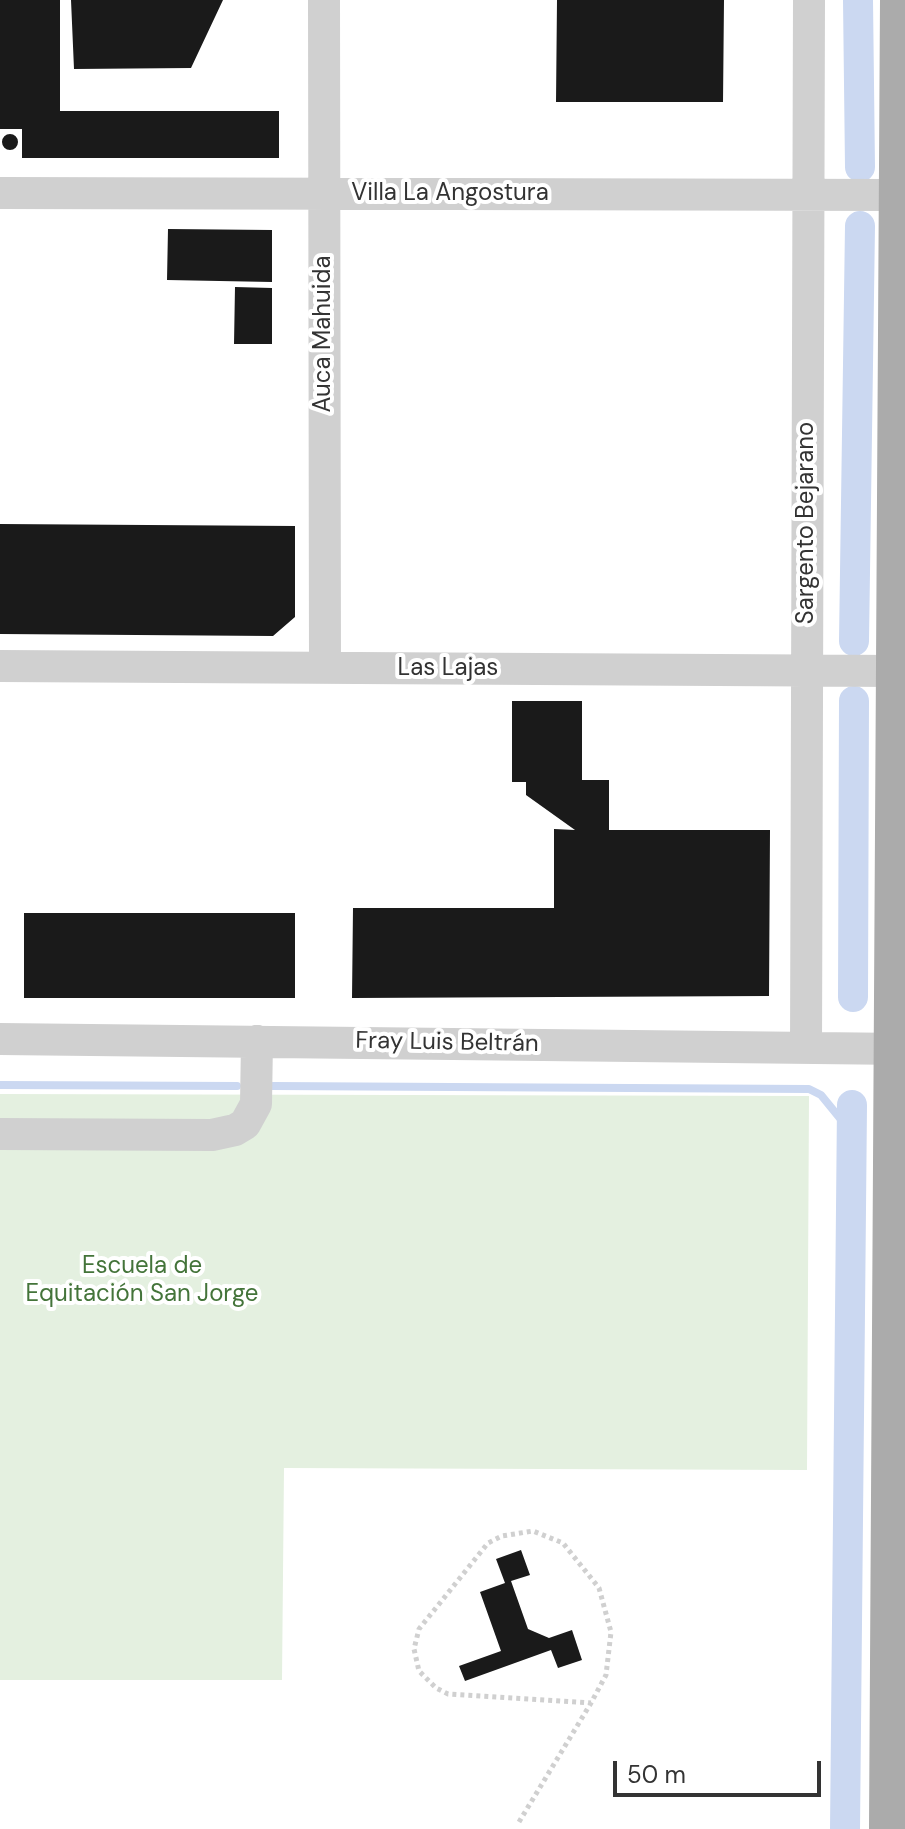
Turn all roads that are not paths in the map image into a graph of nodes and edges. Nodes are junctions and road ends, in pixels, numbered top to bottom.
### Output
1 (324, 0) edge
2 (809, 0) edge
3 (900, 0) edge
4 (0, 193) edge
5 (324, 194) junction
6 (808, 195) junction
7 (899, 195) junction
8 (0, 666) edge
9 (325, 668) junction
10 (807, 671) junction
11 (896, 671) junction
12 (0, 1039) edge
13 (257, 1041) junction
14 (806, 1046) junction
15 (900, 1048) edge
16 (0, 1134) edge
17 (889, 1829) edge

1 - 5 street, Auca Mahuida
2 - 6 street, Sargento Bejarano
3 - 7 main road
4 - 5 street, Villa La Angostura
5 - 6 street, Villa La Angostura
5 - 9 street, Auca Mahuida
6 - 7 street, Villa La Angostura
6 - 10 street, Sargento Bejarano
7 - 11 main road
8 - 9 street, Las Lajas
9 - 10 street, Las Lajas
10 - 11 street, Las Lajas
10 - 14 street, Sargento Bejarano
11 - 15 main road
12 - 13 street, Fray Luis Beltrán
13 - 14 street, Fray Luis Beltrán
13 - 16 street
14 - 15 street, Fray Luis Beltrán
15 - 17 main road

